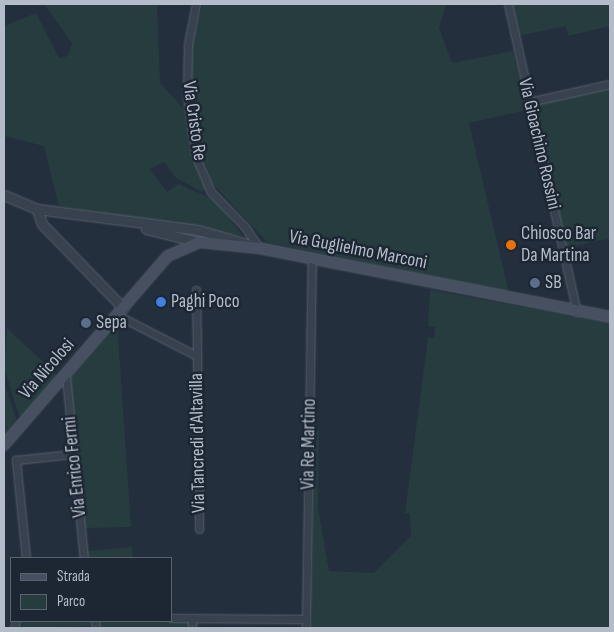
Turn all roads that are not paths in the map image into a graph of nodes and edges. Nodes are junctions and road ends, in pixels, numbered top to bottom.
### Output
1 (196, 4) edge
2 (508, 4) edge
3 (610, 84) edge
4 (529, 102) junction
5 (4, 195) edge
6 (37, 209) junction
7 (122, 223) junction
8 (199, 242) junction
9 (259, 248) junction
10 (312, 259) junction
11 (196, 290) dead end
12 (120, 311) junction
13 (577, 312) junction
14 (610, 317) edge
15 (197, 356) junction
16 (66, 376) junction
17 (4, 445) edge
18 (73, 454) junction
19 (199, 529) dead end
20 (26, 557) edge
21 (84, 557) edge
22 (172, 618) edge
23 (192, 618) junction
24 (306, 619) junction
25 (192, 628) edge
26 (306, 628) edge

1 - 9 street, Via Cristo Re
2 - 4 street, Via Gioachino Rossini
3 - 4 street
4 - 13 street, Via Gioachino Rossini
5 - 6 street
6 - 7 street
6 - 12 street
7 - 8 street
7 - 9 street
8 - 9 main road, Via Guglielmo Marconi
8 - 12 main road
9 - 10 main road, Via Guglielmo Marconi
10 - 13 main road, Via Guglielmo Marconi
10 - 24 street, Via Re Martino
11 - 15 street
12 - 15 street, Via Tancredi d'Altavilla
12 - 16 main road, Via Nicolosi
13 - 14 main road, Via Guglielmo Marconi
15 - 19 street, Via Tancredi d'Altavilla
16 - 17 main road, Via Nicolosi
16 - 18 street, Via Enrico Fermi
18 - 20 street
18 - 21 street, Via Enrico Fermi
22 - 23 street
23 - 24 street
23 - 25 street
24 - 26 street, Via Re Martino

